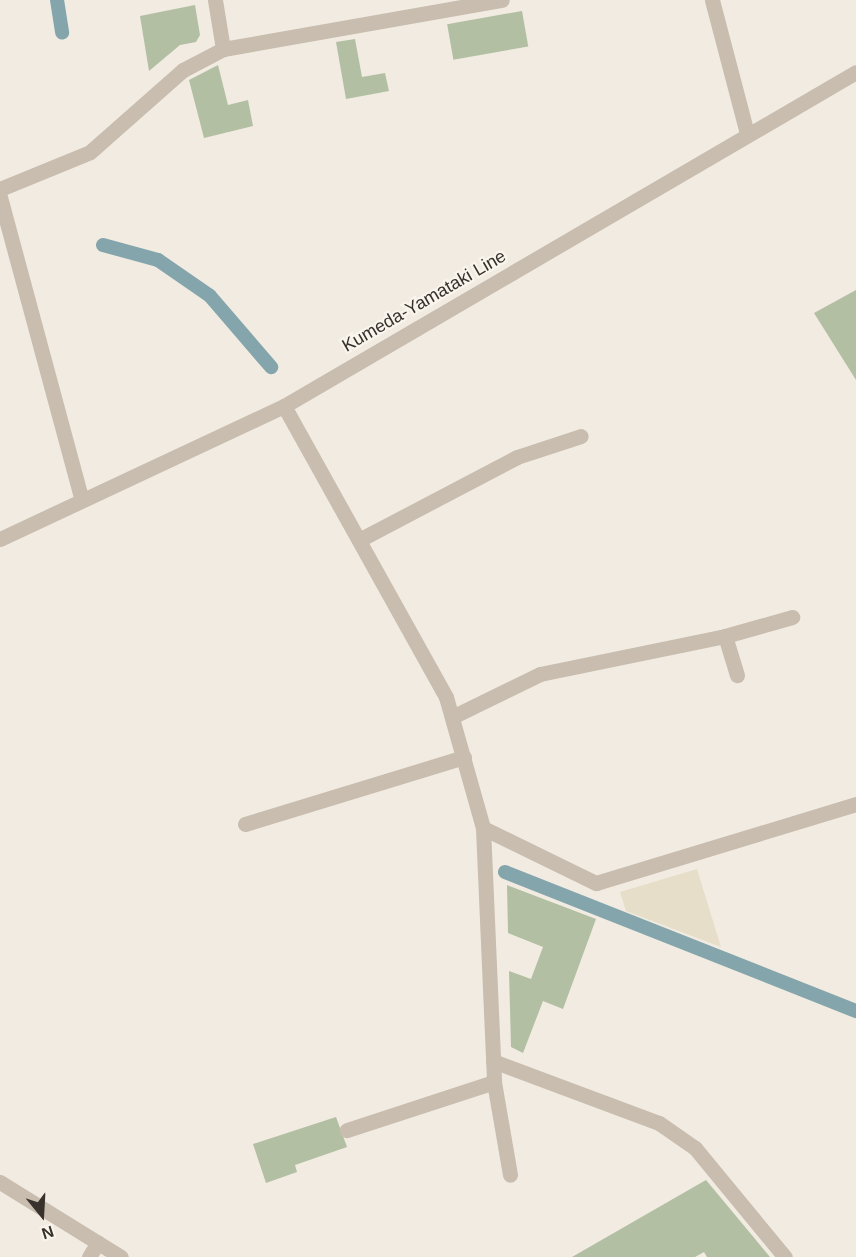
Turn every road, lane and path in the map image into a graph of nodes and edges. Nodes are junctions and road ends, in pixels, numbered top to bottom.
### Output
1 (215, 0) edge
2 (502, 0) edge
3 (712, 0) edge
4 (223, 49) junction
5 (856, 72) edge
6 (747, 133) junction
7 (0, 189) edge
8 (0, 197) edge
9 (284, 406) junction
10 (581, 436) dead end
11 (82, 500) junction
12 (0, 539) edge
13 (358, 540) junction
14 (792, 617) dead end
15 (725, 636) junction
16 (738, 675) dead end
17 (452, 717) junction
18 (464, 757) junction
19 (856, 804) edge
20 (245, 824) dead end
21 (483, 828) junction
22 (493, 1061) junction
23 (494, 1082) junction
24 (347, 1130) dead end
25 (510, 1175) dead end
26 (0, 1182) edge
27 (98, 1242) junction
28 (89, 1257) edge
29 (121, 1257) edge
30 (785, 1257) edge

1 - 4 street
2 - 4 street
3 - 6 street
4 - 7 street
5 - 6 street, Kumeda-Yamataki Line
6 - 9 street, Kumeda-Yamataki Line
8 - 11 street
9 - 11 street, Kumeda-Yamataki Line
9 - 13 street
10 - 13 street
11 - 12 street, Kumeda-Yamataki Line
13 - 17 street
14 - 15 street
15 - 16 street
15 - 17 street
17 - 18 street
18 - 20 street
18 - 21 street
19 - 21 street
21 - 22 street
22 - 23 street
22 - 30 street
23 - 24 street
23 - 25 street
26 - 27 street
27 - 28 street
27 - 29 street

